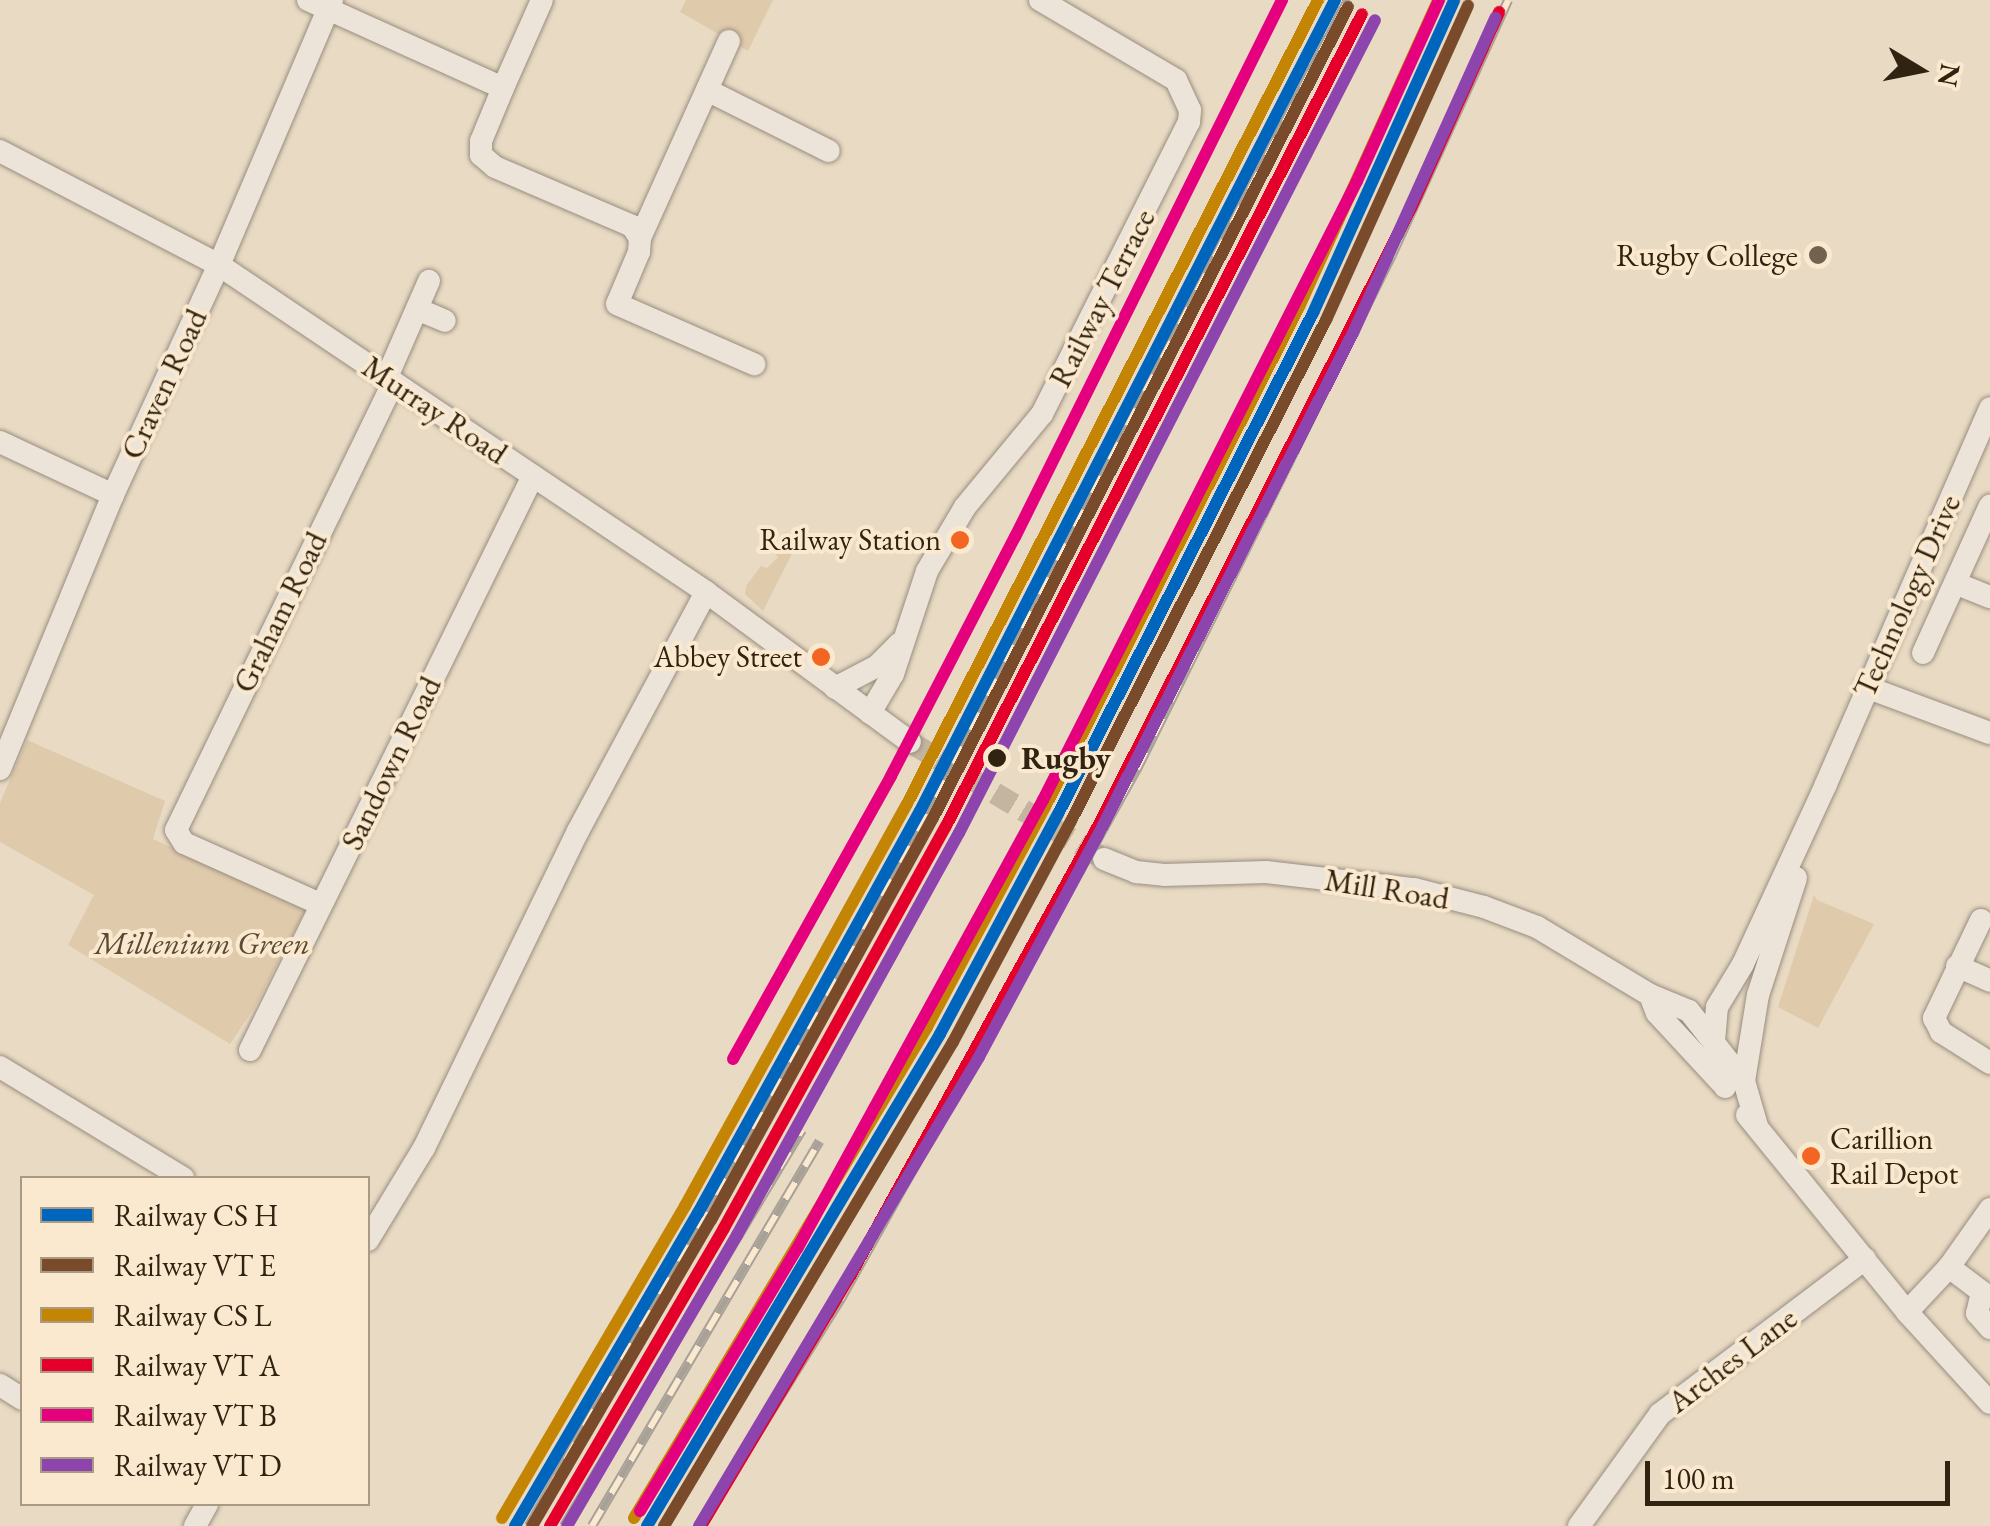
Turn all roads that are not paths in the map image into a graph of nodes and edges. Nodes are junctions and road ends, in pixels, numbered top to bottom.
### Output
1 (542, 0) edge
2 (1040, 0) edge
3 (322, 3) edge
4 (729, 41) dead end
5 (503, 88) junction
6 (707, 90) junction
7 (828, 151) dead end
8 (0, 152) edge
9 (640, 238) junction
10 (219, 264) junction
11 (429, 281) dead end
12 (417, 309) junction
13 (445, 321) dead end
14 (754, 364) dead end
15 (391, 380) junction
16 (1990, 408) edge
17 (0, 442) edge
18 (532, 476) junction
19 (113, 496) junction
20 (1990, 504) edge
21 (1955, 584) junction
22 (706, 592) junction
23 (1990, 597) edge
24 (902, 641) junction
25 (1923, 653) dead end
26 (1866, 687) junction
27 (852, 700) junction
28 (10, 719) edge
29 (1990, 733) edge
30 (910, 742) tunnel mouth
31 (0, 769) edge
32 (1826, 784) junction
33 (1104, 859) tunnel mouth
34 (320, 904) junction
35 (1981, 920) dead end
36 (1957, 966) junction
37 (1990, 981) edge
38 (1761, 989) junction
39 (1650, 995) junction
40 (1717, 1007) junction
41 (1689, 1011) junction
42 (1703, 1045) junction
43 (250, 1050) dead end
44 (1990, 1063) edge
45 (0, 1066) edge
46 (1734, 1084) junction
47 (180, 1176) edge
48 (1990, 1209) edge
49 (370, 1237) edge
50 (1865, 1259) junction
51 (1949, 1267) junction
52 (1908, 1312) junction
53 (1990, 1328) edge
54 (1990, 1402) edge
55 (1580, 1526) edge

1 - 5 street
2 - 24 street, Railway Terrace
3 - 5 street
3 - 10 street, Craven Road
4 - 6 street
5 - 9 street
6 - 7 street
6 - 9 street
8 - 10 street, Murray Road
9 - 14 street
10 - 15 street, Murray Road
10 - 19 street, Craven Road
11 - 12 street
12 - 13 street
12 - 15 street
15 - 18 street, Murray Road
15 - 34 street, Graham Road
16 - 26 street, Technology Drive
17 - 19 street
18 - 22 street, Murray Road
18 - 34 street, Sandown Road
19 - 28 street, Craven Road
20 - 21 street
21 - 23 street
21 - 25 street
22 - 27 street, Murray Road
22 - 49 street
24 - 27 street
24 - 27 street, Railway Terrace
26 - 29 street
26 - 32 street, Technology Drive
27 - 30 street
28 - 31 street, Craven Road
32 - 38 street, Technology Drive
32 - 40 street, Technology Drive
33 - 39 street, Mill Road
34 - 43 street, Sandown Road
35 - 36 street
36 - 37 street
36 - 44 street
38 - 42 street
38 - 46 street, Technology Drive
39 - 41 street
39 - 42 street
40 - 41 street
40 - 42 street
41 - 42 street
42 - 46 street
45 - 47 street
46 - 50 street
48 - 51 street
50 - 52 street
50 - 55 street, Arches Lane
51 - 52 street
51 - 53 street
52 - 54 street

